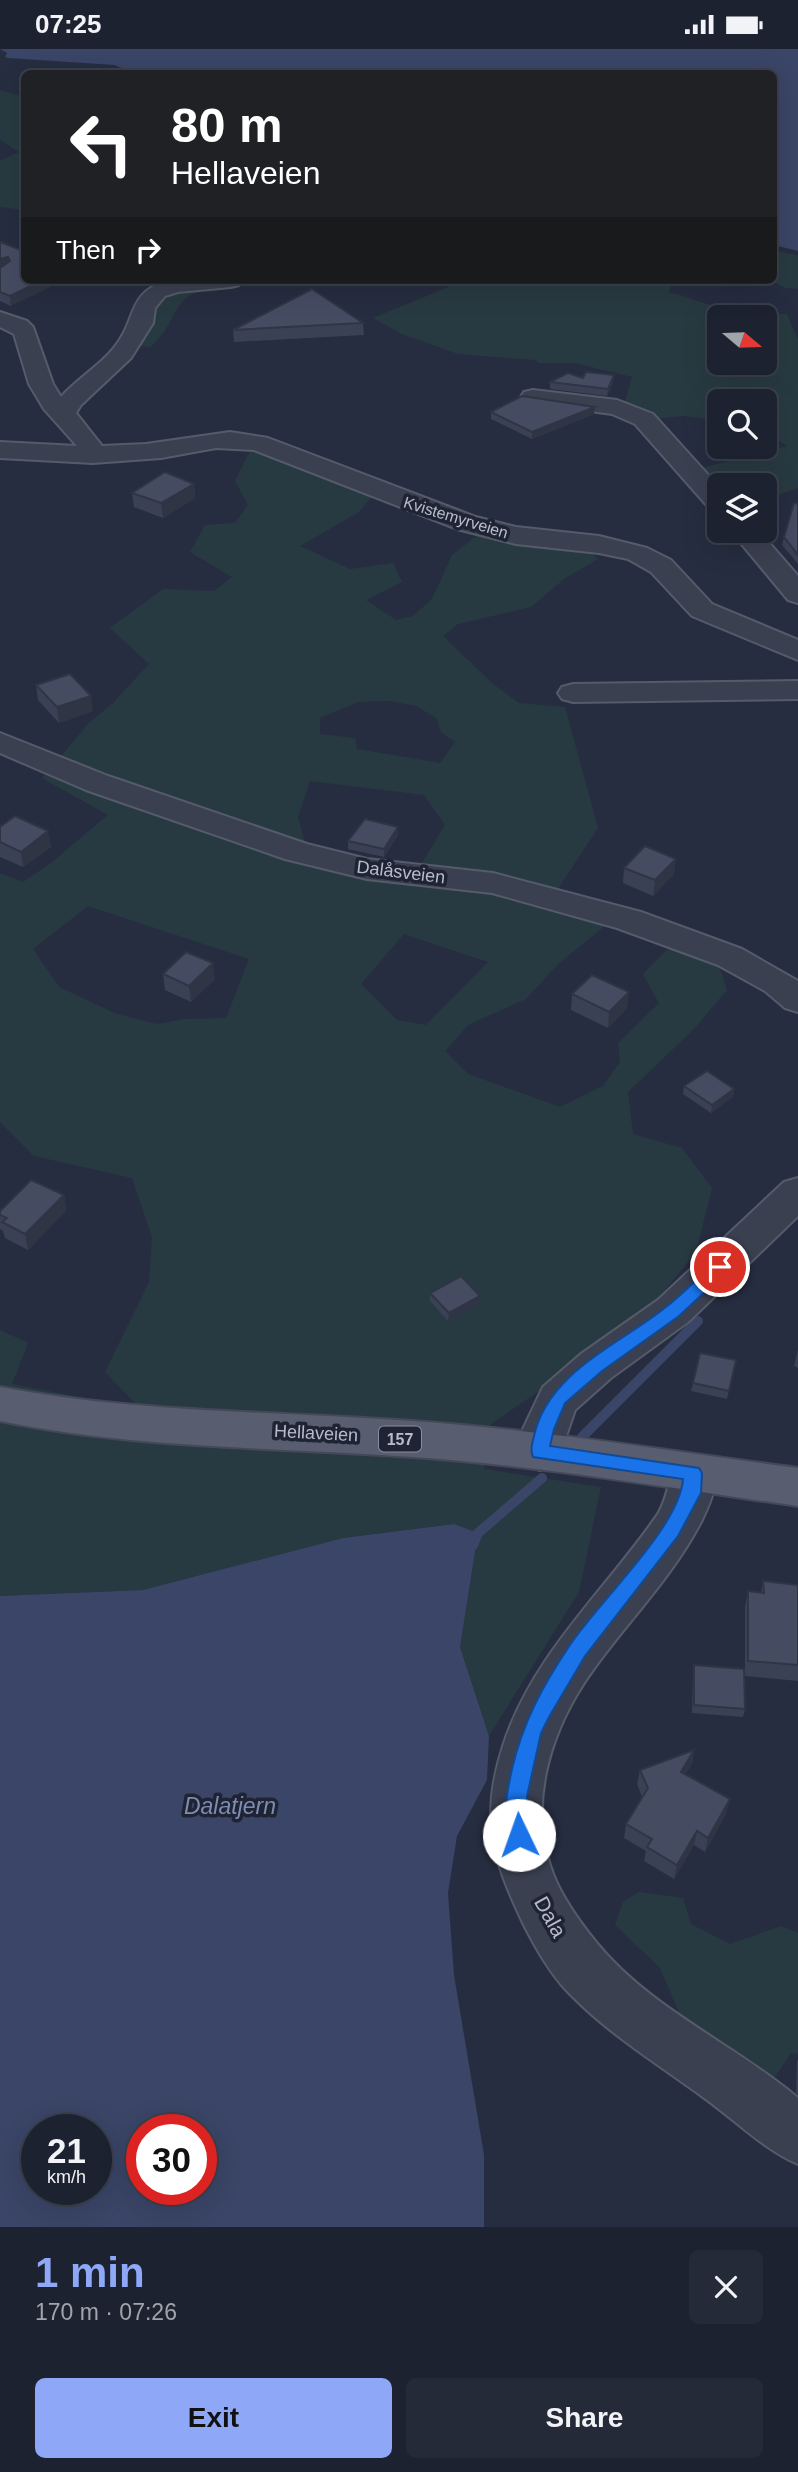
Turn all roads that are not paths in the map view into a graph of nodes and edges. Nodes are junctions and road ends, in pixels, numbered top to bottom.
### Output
1 (186, 284) edge
2 (0, 319) edge
3 (533, 397) edge
4 (62, 414) junction
5 (0, 450) edge
6 (93, 455) junction
7 (707, 490) edge
8 (754, 543) edge
9 (798, 594) edge
10 (798, 651) edge
11 (798, 690) edge
12 (572, 693) dead end
13 (0, 742) edge
14 (798, 1000) edge
15 (798, 1192) edge
16 (0, 1403) edge
17 (540, 1452) junction
18 (692, 1473) junction
19 (798, 1487) edge
20 (798, 2135) edge

1 - 4 street
2 - 4 street
3 - 7 street
4 - 6 street
5 - 6 street, Kvistemyrveien
6 - 10 street, Kvistemyrveien
8 - 9 street
11 - 12 street
13 - 14 street, Dalåsveien
15 - 17 street
16 - 17 main road, Hellaveien / 157
17 - 18 main road, Hellaveien / 157
18 - 19 main road, Hellaveien / 157
18 - 20 street, Dala

